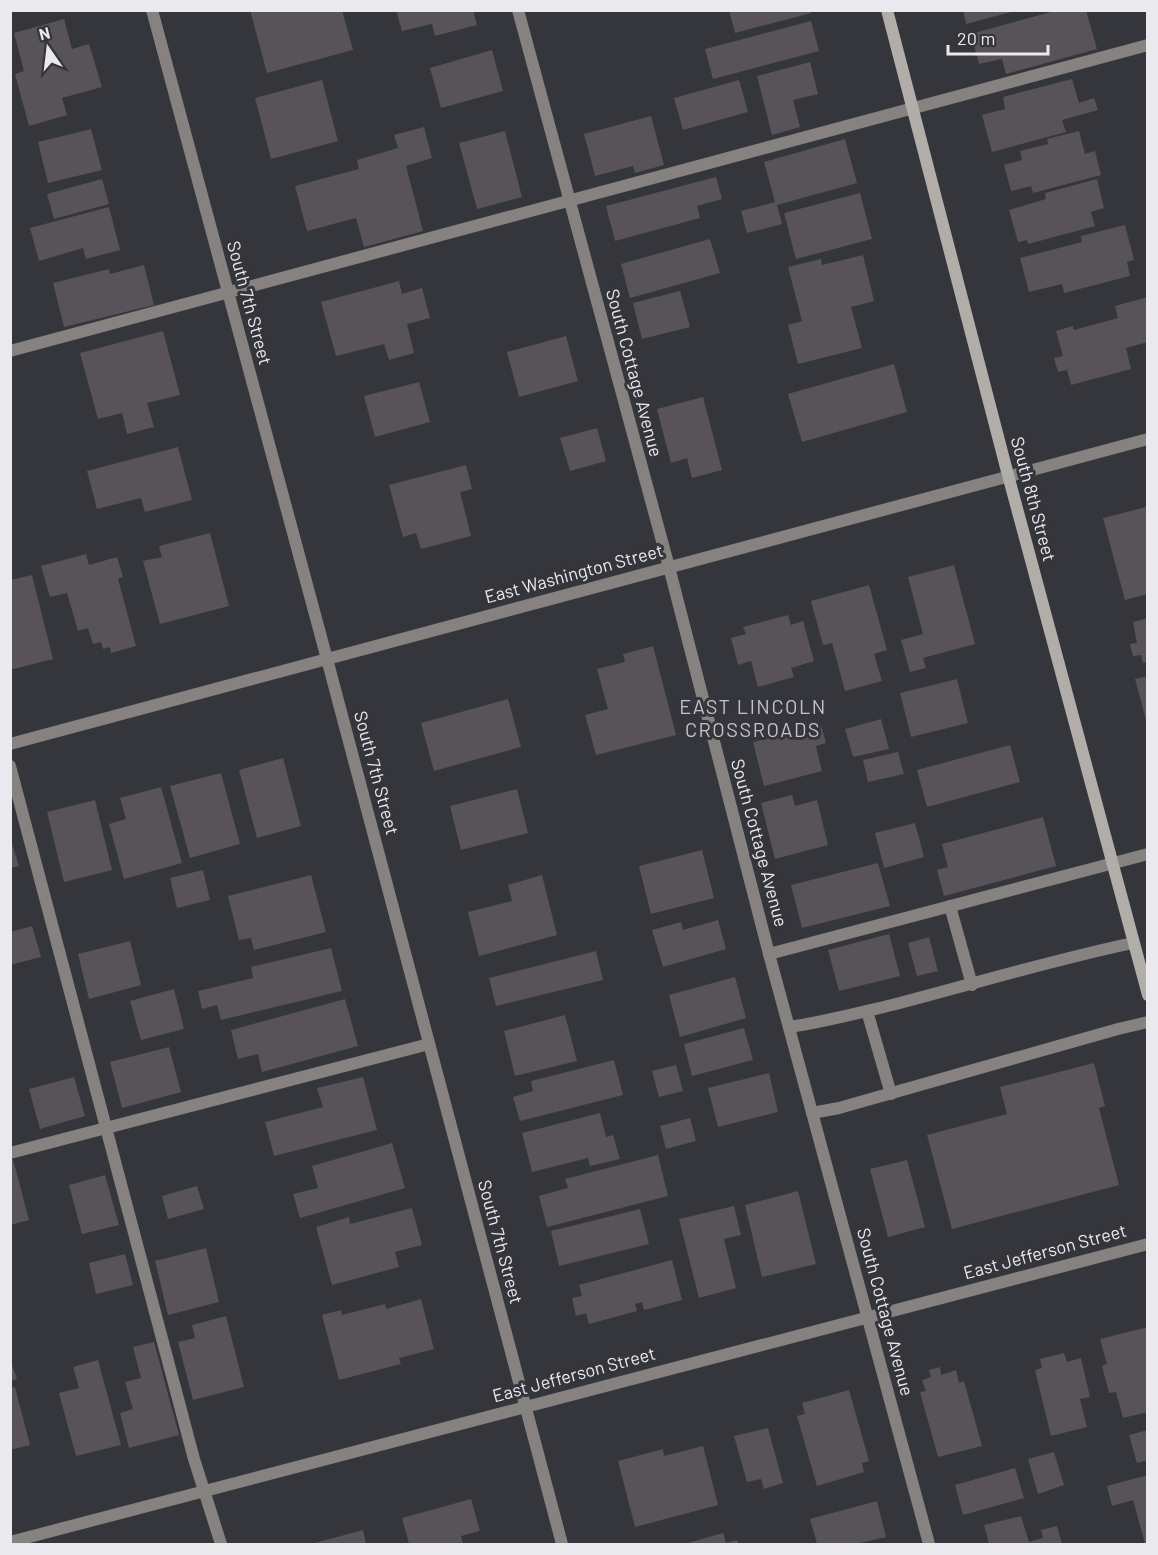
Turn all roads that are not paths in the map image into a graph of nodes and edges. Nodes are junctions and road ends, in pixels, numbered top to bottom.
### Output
1 (152, 10) edge
2 (518, 10) edge
3 (887, 10) edge
4 (1148, 45) edge
5 (913, 108) junction
6 (568, 201) junction
7 (228, 293) junction
8 (10, 351) edge
9 (1148, 439) edge
10 (1008, 475) junction
11 (669, 567) junction
12 (327, 659) junction
13 (10, 744) edge
14 (10, 766) edge
15 (1148, 854) edge
16 (1112, 863) junction
17 (950, 906) junction
18 (1133, 943) junction
19 (769, 954) junction
20 (972, 985) junction
21 (1148, 995) edge
22 (867, 1011) junction
23 (1148, 1022) edge
24 (789, 1027) junction
25 (429, 1044) junction
26 (891, 1094) junction
27 (812, 1113) junction
28 (106, 1128) junction
29 (10, 1153) edge
30 (1148, 1244) edge
31 (868, 1317) junction
32 (525, 1407) junction
33 (204, 1491) junction
34 (10, 1542) edge
35 (221, 1545) edge
36 (562, 1545) edge
37 (929, 1545) edge

1 - 7 street, South 7th Street
2 - 6 street, South Cottage Avenue
3 - 5 main road, South 8th Street
4 - 5 street
5 - 6 street
5 - 10 main road, South 8th Street
6 - 7 street
6 - 11 street, South Cottage Avenue
7 - 8 street
7 - 12 street, South 7th Street
9 - 10 street, East Washington Street
10 - 11 street, East Washington Street
10 - 16 main road, South 8th Street
11 - 12 street, East Washington Street
11 - 19 street, South Cottage Avenue
12 - 13 street, East Washington Street
12 - 25 street, South 7th Street
14 - 28 street
15 - 16 street
16 - 17 street
16 - 18 main road, South 8th Street
17 - 19 street
17 - 20 street
18 - 20 street
18 - 21 main road, South 8th Street
19 - 24 street, South Cottage Avenue
20 - 22 street
22 - 24 street
22 - 26 street
23 - 26 street
24 - 27 street, South Cottage Avenue
25 - 28 street
25 - 32 street, South 7th Street
26 - 27 street
27 - 31 street, South Cottage Avenue
28 - 29 street
28 - 33 street
30 - 31 street, East Jefferson Street
31 - 32 street, East Jefferson Street
31 - 37 street, South Cottage Avenue
32 - 33 street, East Jefferson Street
32 - 36 street, South 7th Street
33 - 34 street, East Jefferson Street
33 - 35 street

